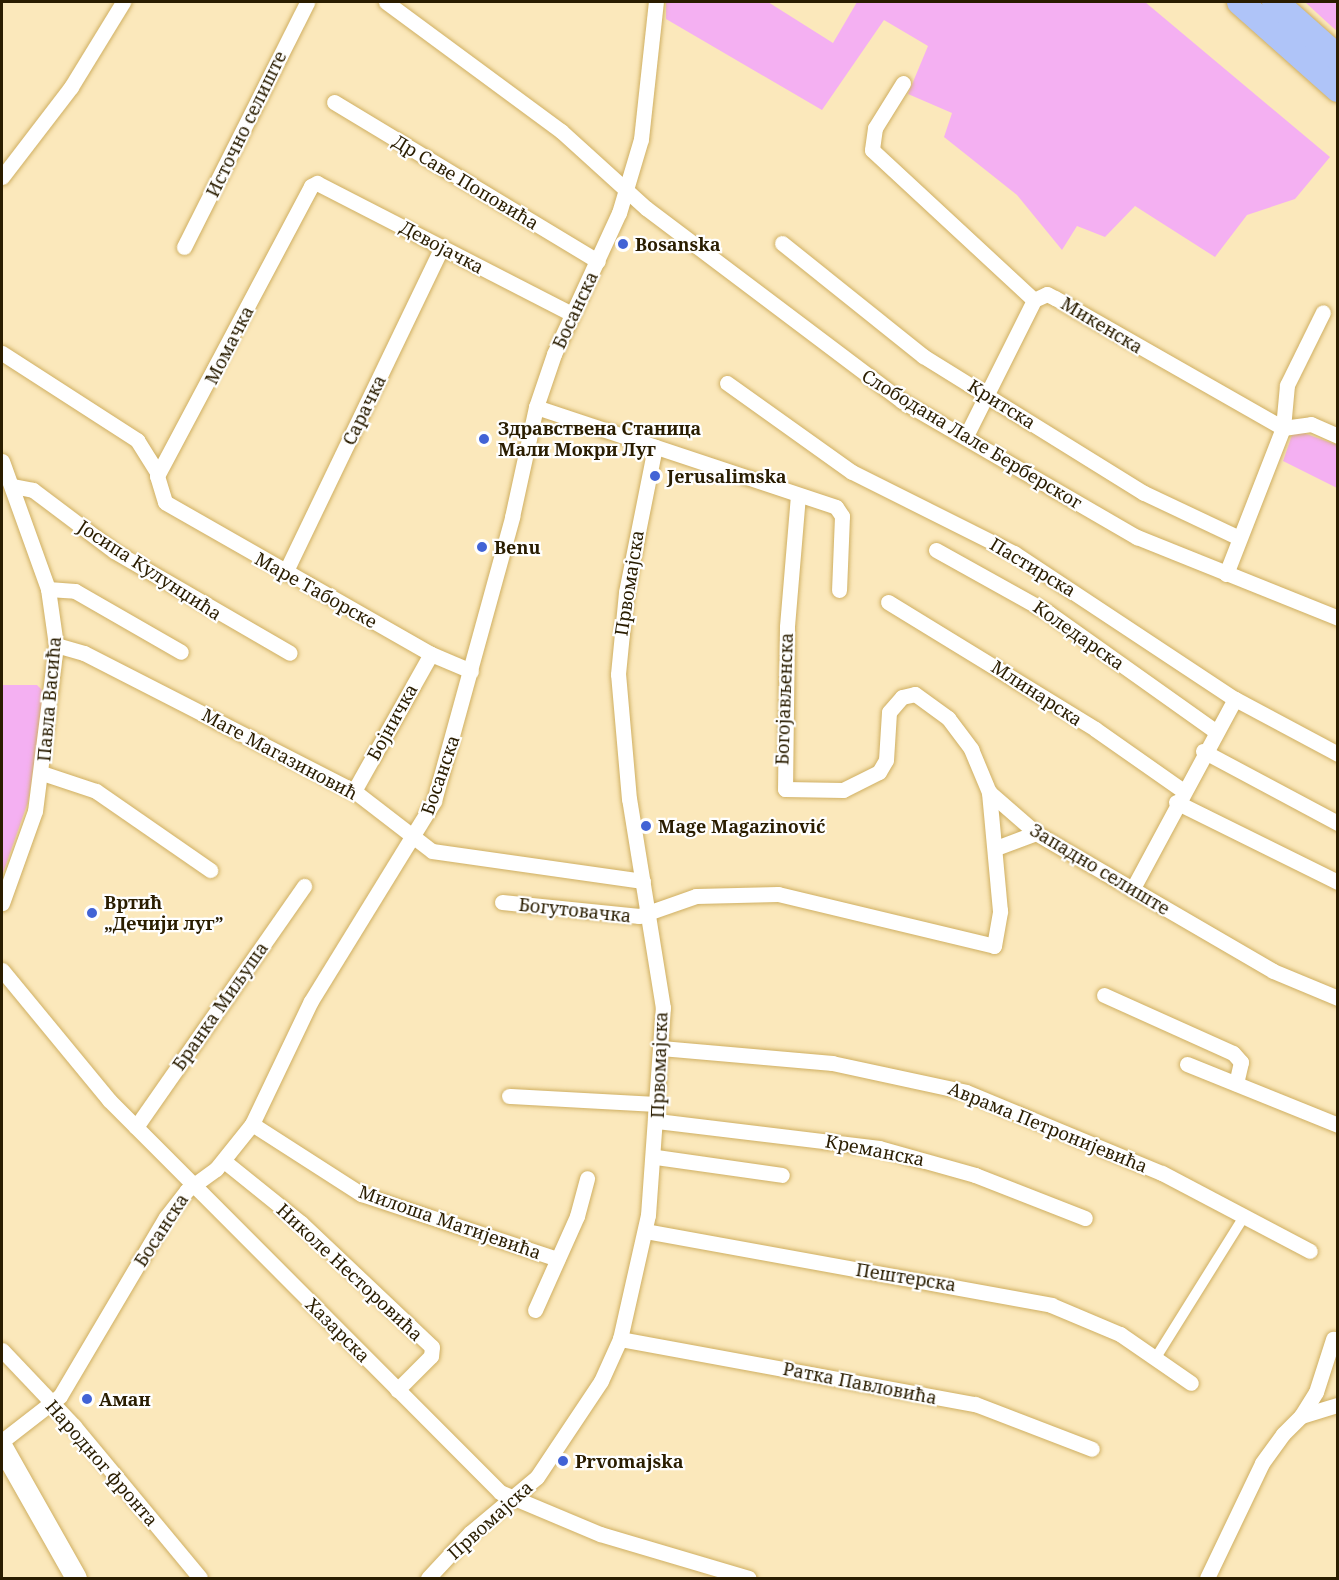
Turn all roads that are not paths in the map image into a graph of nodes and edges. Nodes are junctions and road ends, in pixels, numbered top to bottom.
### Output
1 (123, 2) edge
2 (307, 2) edge
3 (386, 2) edge
4 (656, 2) edge
5 (1240, 2) edge
6 (1275, 2) edge
7 (1338, 58) edge
8 (903, 83) dead end
9 (1338, 89) edge
10 (334, 102) dead end
11 (2, 177) edge
12 (311, 186) joint
13 (626, 189) junction
14 (782, 243) dead end
15 (184, 247) dead end
16 (442, 248) junction
17 (598, 261) junction
18 (1034, 300) junction
19 (1323, 312) dead end
20 (572, 314) junction
21 (2, 353) edge
22 (727, 383) dead end
23 (987, 393) junction
24 (536, 407) junction
25 (1283, 428) junction
26 (967, 434) junction
27 (1338, 436) edge
28 (655, 447) junction
29 (2, 461) edge
30 (158, 473) junction
31 (13, 486) junction
32 (798, 495) junction
33 (1239, 538) junction
34 (936, 550) dead end
35 (285, 573) junction
36 (1226, 574) junction
37 (48, 589) junction
38 (838, 590) dead end
39 (888, 602) dead end
40 (1338, 618) edge
41 (56, 645) junction
42 (181, 652) dead end
43 (290, 653) dead end
44 (431, 654) junction
45 (471, 671) junction
46 (906, 695) joint
47 (1235, 699) junction
48 (1215, 731) junction
49 (1203, 751) junction
50 (1338, 754) edge
51 (42, 773) junction
52 (354, 791) junction
53 (989, 792) junction
54 (1179, 796) junction
55 (1338, 823) edge
56 (1036, 833) junction
57 (415, 840) junction
58 (996, 849) junction
59 (210, 870) dead end
60 (643, 881) junction
61 (1338, 882) edge
62 (304, 886) dead end
63 (1132, 890) junction
64 (502, 902) dead end
65 (2, 903) edge
66 (649, 915) junction
67 (2, 970) edge
68 (1104, 995) dead end
69 (1338, 998) edge
70 (661, 1048) junction
71 (1187, 1064) dead end
72 (1236, 1083) junction
73 (509, 1096) dead end
74 (658, 1104) junction
75 (657, 1121) junction
76 (252, 1124) junction
77 (1338, 1125) edge
78 (136, 1127) junction
79 (656, 1157) junction
80 (224, 1161) junction
81 (782, 1175) dead end
82 (587, 1178) dead end
83 (195, 1184) junction
84 (1245, 1215) junction
85 (1084, 1218) dead end
86 (645, 1231) junction
87 (1310, 1251) dead end
88 (558, 1259) junction
89 (535, 1310) dead end
90 (1333, 1339) dead end
91 (621, 1340) junction
92 (2, 1350) edge
93 (1155, 1359) junction
94 (1191, 1383) dead end
95 (397, 1390) junction
96 (52, 1404) junction
97 (1338, 1405) edge
98 (1301, 1416) junction
99 (2, 1442) edge
100 (2, 1447) edge
101 (1092, 1449) dead end
102 (512, 1499) junction
103 (718, 1575) edge
104 (76, 1578) edge
105 (200, 1578) edge
106 (428, 1578) edge
107 (749, 1578) edge
108 (1207, 1578) edge

1 - 11 street
2 - 15 street, Источно селиште
3 - 13 street, Слободана Лале Берберског
4 - 13 street, Босанска
5 - 9 highway
6 - 7 highway
8 - 18 street, Микенска
10 - 17 street, Др Саве Поповића
12 - 16 street, Девојачка
12 - 30 street, Момачка
13 - 17 street, Босанска
13 - 26 street, Слободана Лале Берберског
14 - 23 street, Критска
16 - 20 street, Девојачка
16 - 35 street, Сарачка
17 - 20 street, Босанска
18 - 23 street
18 - 25 street, Микенска
19 - 25 street
20 - 24 street, Босанска
21 - 30 street
22 - 47 street, Пастирска
23 - 26 street
23 - 33 street, Критска
24 - 28 street
24 - 45 street, Босанска
25 - 27 street
25 - 33 street
26 - 36 street, Слободана Лале Берберског
28 - 32 street
28 - 60 street, Првомајска
29 - 31 street, Павла Васића
30 - 35 street, Маре Таборске
31 - 37 street, Павла Васића
31 - 43 street, Јосипа Кулунџића
32 - 38 street
32 - 46 street, Богојављенска
33 - 36 street
34 - 48 street, Коледарска
35 - 44 street, Маре Таборске
36 - 40 street, Слободана Лале Берберског
37 - 41 street, Павла Васића
37 - 42 street
39 - 54 street, Млинарска
41 - 51 street, Павла Васића
41 - 52 street, Маге Магазиновић
44 - 45 street, Маре Таборске
44 - 52 street, Бојничка
45 - 57 street, Босанска
46 - 53 street, Западно селиште
47 - 48 street
47 - 50 street, Пастирска
48 - 49 street
49 - 54 street
49 - 55 street
51 - 59 street
51 - 65 street, Павла Васића
52 - 57 street, Маге Магазиновић
53 - 56 street, Западно селиште
53 - 58 street
54 - 61 street, Млинарска
54 - 63 street
56 - 58 street
56 - 63 street, Западно селиште
57 - 60 street, Маге Магазиновић
57 - 76 street, Босанска
58 - 66 street
60 - 66 street, Првомајска
62 - 78 street, Бранка Миљуша
63 - 69 street, Западно селиште
64 - 66 street, Богутовачка
66 - 70 street, Првомајска
67 - 78 street, Хазарска
68 - 72 street
70 - 74 street, Првомајска
70 - 84 street, Аврама Петронијевића
71 - 72 street
72 - 77 street
73 - 74 street
74 - 75 street, Првомајска
75 - 79 street, Првомајска
75 - 85 street, Креманска
76 - 80 street, Босанска
76 - 88 street, Милоша Матијевића
78 - 83 street, Хазарска
79 - 81 street
79 - 86 street, Првомајска
80 - 83 street, Босанска
80 - 95 street, Николе Несторовића
82 - 88 street, Милоша Матијевића
83 - 95 street, Хазарска
83 - 96 street, Босанска
84 - 87 street, Аврама Петронијевића
84 - 93 street
86 - 91 street, Првомајска
86 - 93 street, Пештерска
88 - 89 street, Милоша Матијевића
90 - 98 street
91 - 101 street, Ратка Павловића
91 - 102 street, Првомајска
92 - 96 street, Народног фронта
93 - 94 street, Пештерска
95 - 102 street, Хазарска
96 - 99 street, Босанска
96 - 105 street, Народног фронта
97 - 98 street
98 - 108 street
100 - 104 main road
102 - 103 street, Хазарска
102 - 106 street, Првомајска
103 - 107 street, Хазарска

